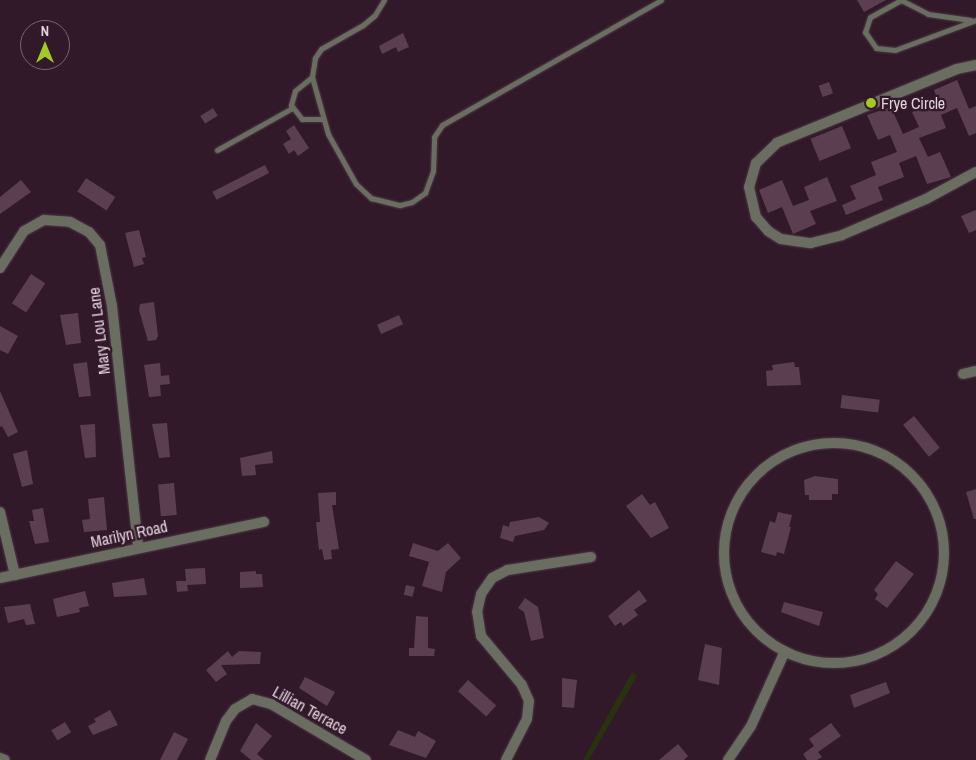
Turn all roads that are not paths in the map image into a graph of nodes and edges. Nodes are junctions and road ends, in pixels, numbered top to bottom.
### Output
1 (384, 0) edge
2 (661, 0) edge
3 (901, 0) edge
4 (976, 20) edge
5 (976, 65) edge
6 (312, 77) junction
7 (292, 108) junction
8 (322, 119) junction
9 (217, 150) dead end
10 (976, 172) edge
11 (0, 268) edge
12 (976, 371) edge
13 (963, 374) dead end
14 (0, 512) edge
15 (264, 522) dead end
16 (138, 547) junction
17 (591, 557) dead end
18 (15, 575) junction
19 (0, 578) edge
20 (785, 652) junction
21 (0, 758) edge
22 (5, 760) edge
23 (210, 760) edge
24 (366, 760) edge
25 (506, 760) edge
26 (728, 760) edge

1 - 6 lane
2 - 8 lane
3 - 4 lane
3 - 4 lane
5 - 10 street
6 - 7 lane
6 - 8 lane
7 - 8 lane
7 - 9 lane
11 - 16 street, Mary Lou Lane
12 - 13 street
14 - 18 street
15 - 16 street, Marilyn Road
16 - 18 street, Marilyn Road
17 - 25 street
18 - 19 street, Marilyn Road
20 - 20 street
20 - 26 street
21 - 22 street
23 - 24 street, Lillian Terrace

